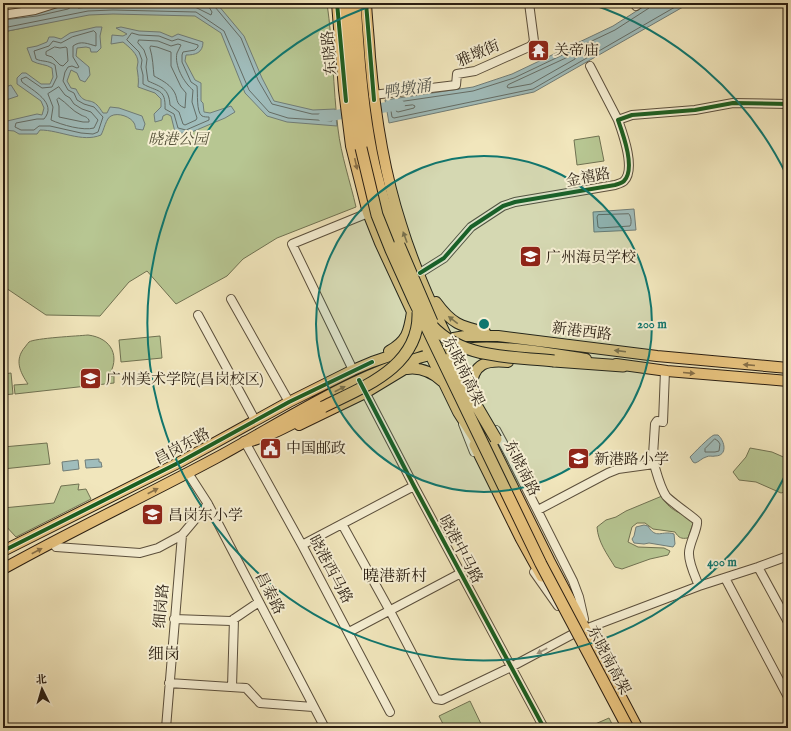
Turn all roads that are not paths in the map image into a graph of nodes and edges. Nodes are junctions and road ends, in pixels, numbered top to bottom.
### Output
1 (57, 3) edge
2 (337, 3) edge
3 (344, 3) edge
4 (355, 3) edge
5 (361, 3) edge
6 (366, 3) edge
7 (529, 3) edge
8 (3, 15) edge
9 (590, 66) dead end
10 (374, 97) junction
11 (350, 100) junction
12 (788, 104) edge
13 (618, 120) junction
14 (353, 126) junction
15 (368, 213) junction
16 (388, 214) junction
17 (399, 245) junction
18 (420, 273) junction
19 (425, 287) junction
20 (231, 299) dead end
21 (410, 303) junction
22 (198, 315) dead end
23 (473, 336) junction
24 (503, 336) junction
25 (424, 344) junction
26 (475, 348) junction
27 (444, 352) junction
28 (372, 362) junction
29 (623, 366) junction
30 (788, 368) edge
31 (352, 370) junction
32 (403, 370) junction
33 (666, 371) junction
34 (359, 380) junction
35 (788, 381) edge
36 (444, 383) junction
37 (471, 387) junction
38 (365, 393) junction
39 (289, 402) junction
40 (458, 412) junction
41 (486, 415) junction
42 (255, 420) junction
43 (488, 435) junction
44 (476, 441) junction
45 (245, 442) junction
46 (494, 444) junction
47 (654, 464) junction
48 (188, 473) junction
49 (414, 486) junction
50 (208, 504) junction
51 (538, 510) junction
52 (342, 524) junction
53 (182, 535) junction
54 (52, 543) junction
55 (302, 545) junction
56 (3, 551) edge
57 (788, 556) edge
58 (758, 567) junction
59 (3, 569) edge
60 (461, 574) junction
61 (725, 578) junction
62 (699, 586) junction
63 (259, 602) junction
64 (558, 606) junction
65 (390, 611) junction
66 (174, 619) junction
67 (234, 619) junction
68 (788, 622) edge
69 (586, 624) junction
70 (349, 632) junction
71 (573, 634) junction
72 (511, 667) junction
73 (169, 683) junction
74 (232, 687) junction
75 (788, 697) edge
76 (313, 707) junction
77 (390, 712) dead end
78 (166, 728) edge
79 (325, 728) edge
80 (544, 728) edge
81 (625, 728) edge
82 (628, 728) edge
83 (637, 728) edge
84 (641, 728) edge

1 - 8 street
2 - 11 main road, 东晓路
3 - 11 highway, 东晓南高架
4 - 16 highway, 东晓南高架
5 - 16 highway
6 - 10 main road
7 - 10 street, 雅墩街
9 - 13 street
18 -> 10 main road
11 - 14 highway, 东晓南高架
12 - 13 street
13 - 18 street, 金禧路
14 -> 15 main road
14 - 21 highway, 东晓南高架, bridge
15 - 21 main road
15 - 31 street
16 - 17 highway, 东晓南高架
17 - 27 highway, 东晓南高架, bridge
17 - 45 highway, bridge
18 - 19 main road
19 - 21 street
24 -> 19 main road
19 - 27 main road
20 - 39 street
21 - 25 main road
21 - 27 highway, 东晓南高架, bridge
21 - 28 main road
21 - 29 highway, bridge
22 - 42 street
23 - 24 main road, 新港西路
23 - 26 main road
23 - 27 main road, 新港西路
30 -> 24 main road, 新港西路
25 - 27 main road
25 - 27 main road, 新港西路
25 - 28 main road, 昌岗东路
26 - 27 main road, 新港西路
26 - 29 main road, 新港西路
27 - 32 main road
27 - 34 main road, 昌岗东路
27 - 36 main road, 东晓南路
27 - 37 main road, 东晓南路
27 - 43 main road, 东晓南路
27 - 64 highway, bridge
27 - 69 highway, bridge
27 - 82 highway, 东晓南高架, bridge
27 - 83 highway, 东晓南高架, bridge
28 - 31 main road, 昌岗东路
29 - 33 main road, 新港西路
29 - 37 main road
31 - 39 main road, 昌岗东路
32 - 34 main road
32 - 36 main road
32 - 38 main road
33 -> 35 main road, 新港西路
33 - 47 street
34 - 38 street, 晓港中马路
45 -> 34 main road, 昌岗东路
36 - 40 main road, 东晓南路
37 - 41 main road, 东晓南路
38 - 45 main road
38 - 49 street, 晓港中马路
39 - 42 main road, 昌岗东路
40 - 44 main road, 东晓南路
40 - 64 street, 东晓南路
41 - 46 main road
41 - 51 street, 东晓南路
42 - 56 main road, 昌岗东路
43 - 44 street
43 - 46 main road, 东晓南路
44 - 64 main road, 东晓南路
45 - 48 main road, 昌岗东路
45 - 55 street, 晓港西马路
46 - 69 main road, 东晓南路
47 - 51 street
47 - 62 street
48 - 50 street, 昌泰路
54 -> 48 main road, 昌岗东路
49 - 52 street
49 - 60 street, 晓港中马路
50 - 53 street
50 - 63 street, 昌泰路
51 - 69 street, 东晓南路
52 - 55 street
52 - 65 street
53 - 54 street
53 - 66 street, 细岗路
59 -> 54 main road, 昌岗东路
55 - 70 street, 晓港西马路
57 - 58 street
58 - 61 street
58 - 68 street
60 - 65 street
60 - 72 street, 晓港中马路
61 - 62 street
61 - 75 street
62 - 69 street
63 - 67 street
63 - 76 street, 昌泰路
64 - 71 main road, 东晓南路
65 - 70 street
65 - 72 street
66 - 67 street
66 - 73 street, 细岗路
67 - 74 street
69 - 84 main road, 东晓南路
70 - 77 street, 晓港西马路
71 -> 72 street
71 - 81 main road, 东晓南路
72 - 80 street, 晓港中马路
73 - 74 street
73 - 78 street, 细岗路
74 - 76 street
76 - 79 street, 昌泰路

